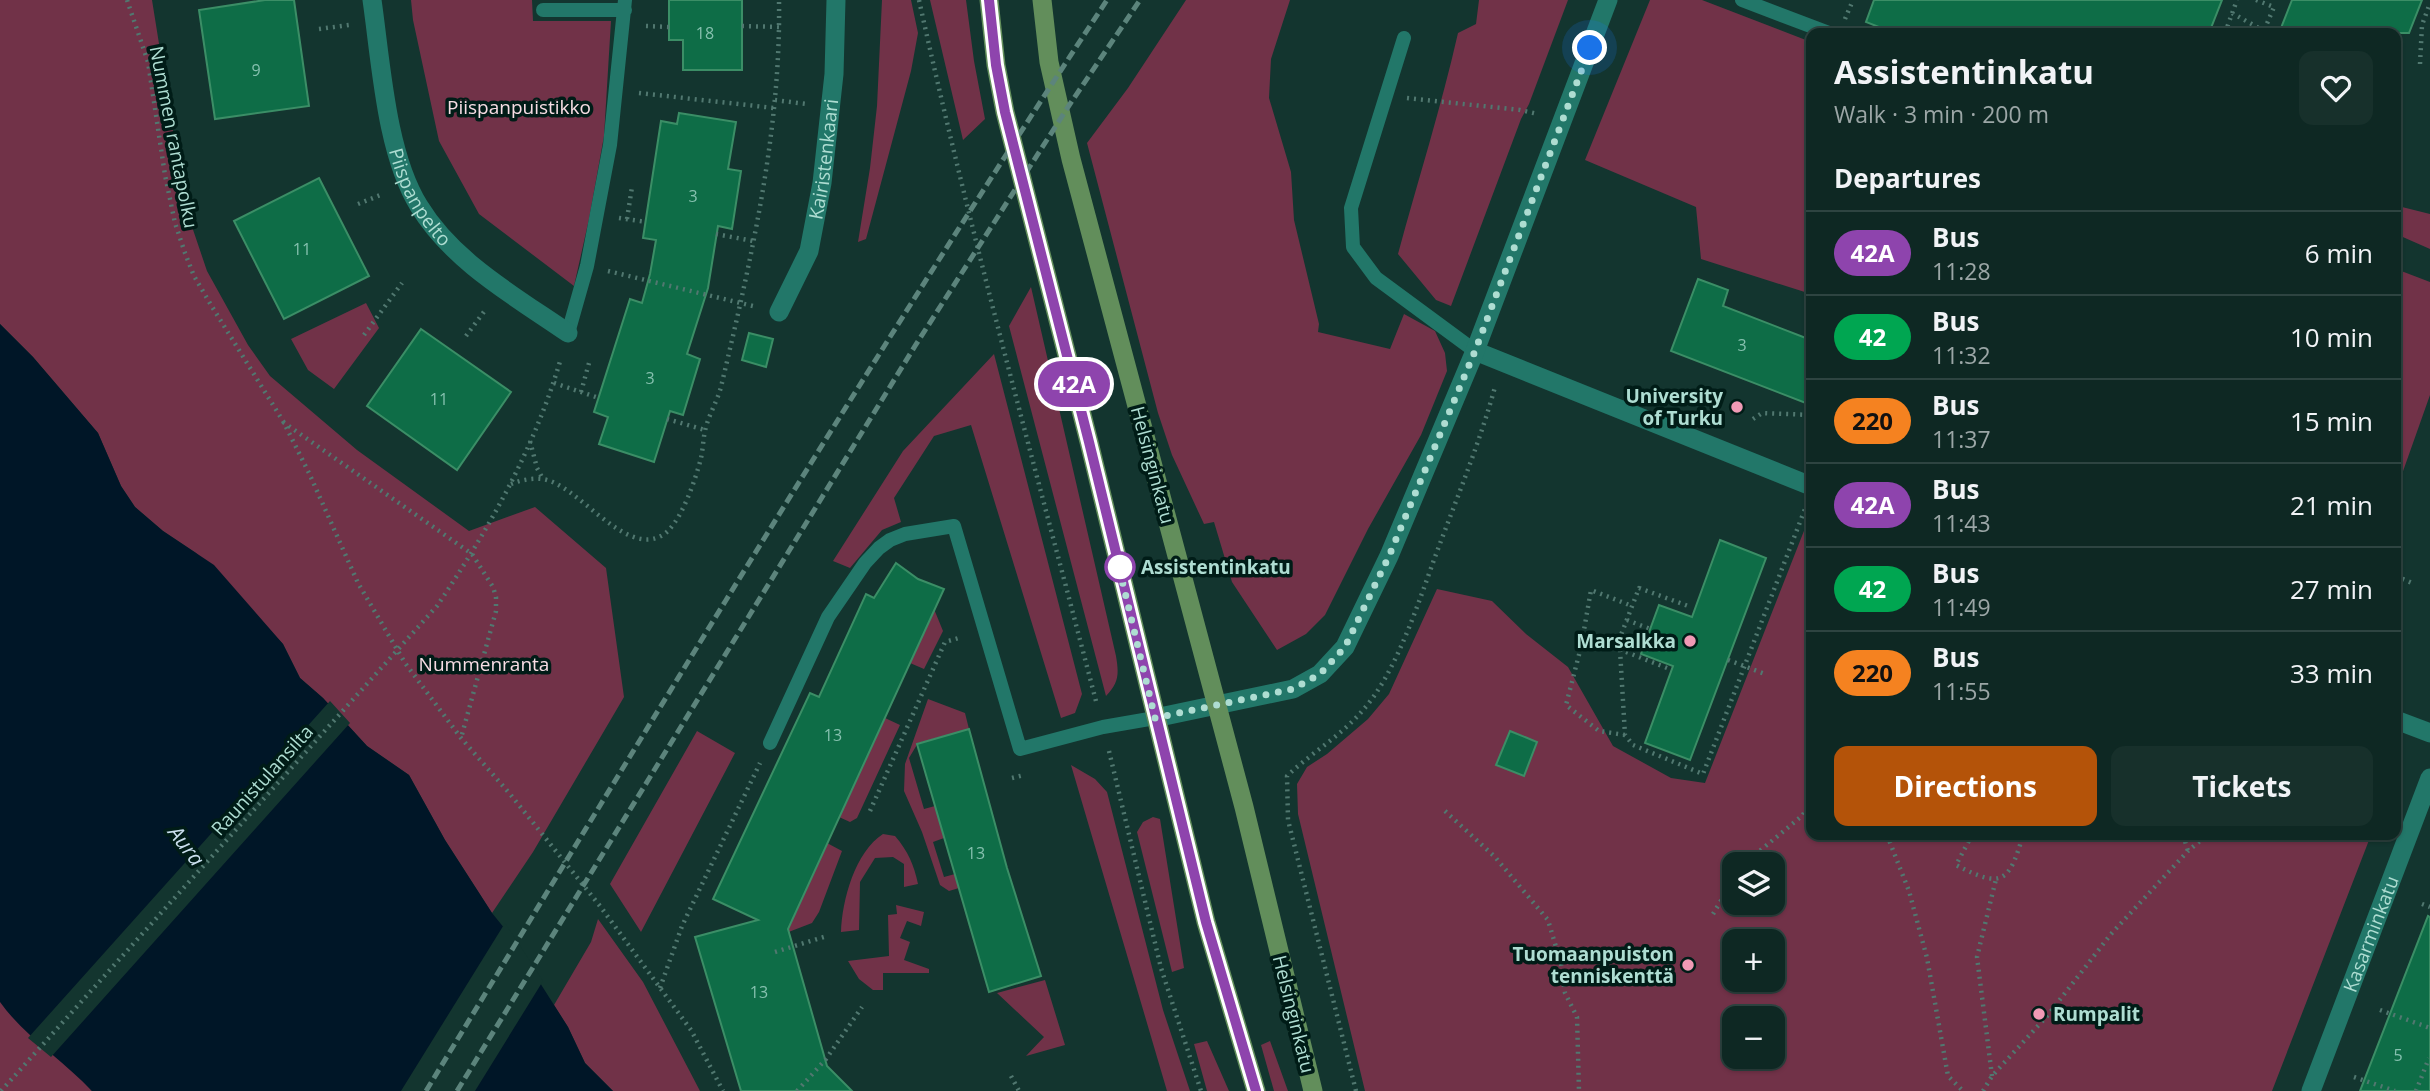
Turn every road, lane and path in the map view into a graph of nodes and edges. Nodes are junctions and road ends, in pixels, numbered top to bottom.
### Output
1 (127, 0) edge
2 (372, 0) edge
3 (779, 0) edge
4 (836, 0) edge
5 (919, 0) edge
6 (989, 0) edge
7 (1042, 0) edge
8 (1608, 0) edge
9 (1742, 0) edge
10 (2237, 0) edge
11 (2256, 0) edge
12 (2430, 3) edge
13 (625, 5) edge
14 (543, 10) dead end
15 (2232, 13) junction
16 (742, 26) dead end
17 (780, 27) junction
18 (1816, 28) edge
19 (2227, 28) edge
20 (2256, 28) edge
21 (2265, 28) edge
22 (1404, 38) dead end
23 (2420, 64) dead end
24 (617, 90) junction
25 (1386, 96) junction
26 (774, 108) junction
27 (1563, 121) junction
28 (632, 187) dead end
29 (627, 219) dead end
30 (716, 234) dead end
31 (753, 241) junction
32 (587, 266) junction
33 (402, 284) dead end
34 (502, 288) junction
35 (741, 304) junction
36 (779, 312) dead end
37 (568, 333) junction
38 (364, 335) dead end
39 (466, 336) dead end
40 (1475, 351) junction
41 (1502, 362) junction
42 (589, 363) dead end
43 (554, 383) junction
44 (581, 392) junction
45 (599, 398) dead end
46 (1806, 415) edge
47 (667, 419) dead end
48 (1753, 419) dead end
49 (283, 421) junction
50 (705, 430) junction
51 (530, 441) junction
52 (543, 479) junction
53 (511, 484) junction
54 (1806, 494) edge
55 (1806, 503) edge
56 (472, 554) junction
57 (2401, 578) edge
58 (2412, 583) dead end
59 (1632, 606) junction
60 (1690, 607) dead end
61 (1627, 620) junction
62 (1650, 629) dead end
63 (945, 642) dead end
64 (1620, 650) junction
65 (1728, 660) dead end
66 (1745, 666) junction
67 (1667, 668) dead end
68 (1765, 674) dead end
69 (1097, 702) dead end
70 (1218, 706) junction
71 (1155, 718) junction
72 (2401, 722) edge
73 (2430, 733) edge
74 (1625, 735) junction
75 (461, 737) junction
76 (770, 743) joint
77 (1109, 753) dead end
78 (2430, 779) edge
79 (1806, 809) edge
80 (870, 811) dead end
81 (1445, 811) dead end
82 (1889, 840) edge
83 (1969, 840) edge
84 (2022, 840) edge
85 (2185, 840) edge
86 (2201, 840) edge
87 (2188, 851) junction
88 (1758, 852) edge
89 (1996, 879) junction
90 (1722, 899) edge
91 (2422, 904) dead end
92 (2430, 908) edge
93 (1713, 914) dead end
94 (827, 936) dead end
95 (775, 952) dead end
96 (660, 989) junction
97 (862, 1007) dead end
98 (2381, 1010) dead end
99 (2419, 1016) dead end
100 (2416, 1023) junction
101 (2430, 1028) edge
102 (2429, 1058) edge
103 (1011, 1076) dead end
104 (1993, 1076) junction
105 (2354, 1077) dead end
106 (1, 1091) edge
107 (723, 1091) edge
108 (797, 1091) edge
109 (1019, 1091) edge
110 (1200, 1091) edge
111 (1256, 1091) edge
112 (1313, 1091) edge
113 (1356, 1091) edge
114 (1579, 1091) edge
115 (1963, 1091) edge
116 (1983, 1091) edge
117 (2311, 1091) edge
118 (2395, 1091) edge
119 (2416, 1091) edge

1 - 49 path, Nummen rantapolku
2 - 34 street, Piispanpelto
3 - 17 path
4 - 36 street, Kairistenkaari
5 - 69 path
6 - 71 main road
7 - 70 main road, Helsinginkatu
8 - 27 street
9 - 18 lane
10 - 15 path
11 - 21 path
12 - 23 path
13 - 14 lane
13 - 24 lane
15 - 19 path
15 - 20 path
16 - 17 path
17 - 26 path
22 - 25 lane
24 - 26 path
24 - 32 lane
25 - 27 path
25 - 40 lane
26 - 31 path
27 - 40 street
28 - 29 path
30 - 31 path
31 - 35 path
32 - 35 path
32 - 37 lane
33 - 38 path
34 - 37 street, Piispanpelto
34 - 39 path
35 - 50 path
37 - 43 path, Raunistulansilta
40 - 41 street
40 - 70 street
41 - 54 street
41 - 113 path
42 - 44 path
43 - 44 path
43 - 51 path, Raunistulansilta
44 - 45 path
46 - 48 path
47 - 50 path
49 - 56 path
49 - 75 path, Nummen rantapolku
50 - 52 path
51 - 52 path
51 - 53 path, Raunistulansilta
52 - 53 path
53 - 56 path, Raunistulansilta
55 - 66 path
56 - 75 path
56 - 106 path, Raunistulansilta
57 - 58 path
59 - 60 path
59 - 61 path
59 - 74 path
61 - 62 path
61 - 64 path
63 - 80 path
64 - 67 path
64 - 74 path
65 - 66 path
66 - 68 path
66 - 74 path
70 - 71 street
70 - 112 main road, Helsinginkatu
71 - 76 lane
71 - 111 main road
72 - 73 street
75 - 96 path, Nummen rantapolku
76 - 96 path
77 - 110 path
78 - 117 street, Kasarminkatu
79 - 88 path
81 - 114 path
82 - 115 path
83 - 89 path
84 - 89 path
85 - 87 path
86 - 87 path
87 - 104 path
89 - 104 path
90 - 93 path
91 - 92 path
94 - 95 path
96 - 107 path, Nummen rantapolku
97 - 108 path
98 - 100 path
99 - 100 path
100 - 101 path
102 - 119 path
103 - 109 path
104 - 116 path
105 - 118 path

